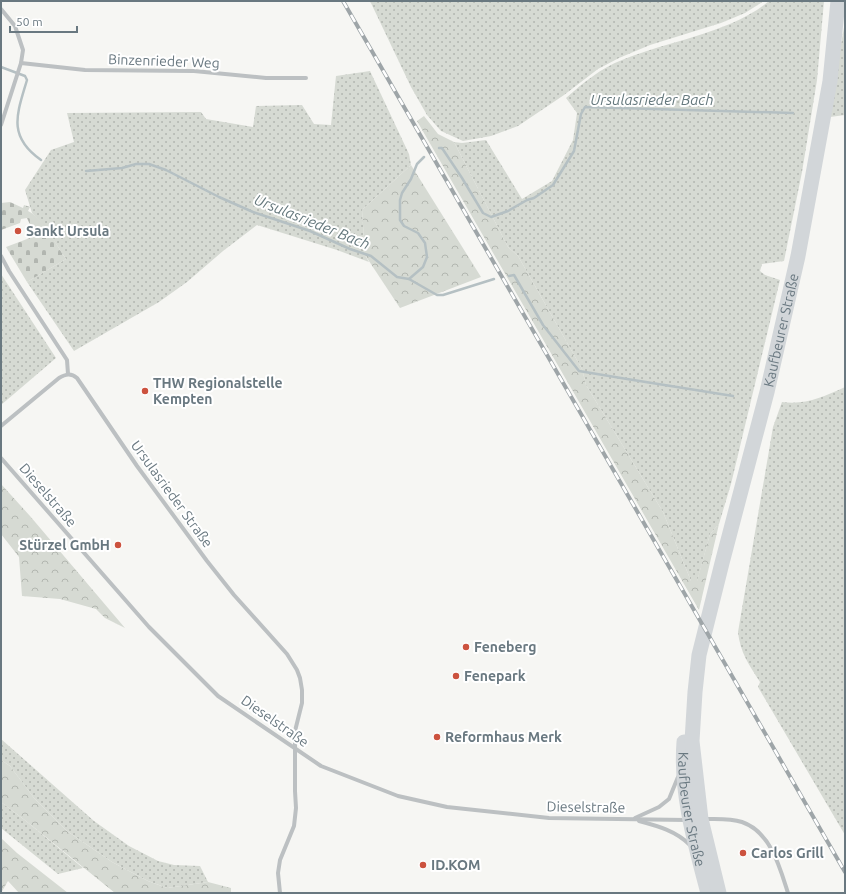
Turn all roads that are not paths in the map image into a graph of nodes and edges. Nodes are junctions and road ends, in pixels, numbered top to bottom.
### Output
1 (838, 1) edge
2 (1, 9) edge
3 (21, 63) junction
4 (306, 78) dead end
5 (1, 124) edge
6 (1, 256) edge
7 (68, 374) junction
8 (1, 426) edge
9 (1, 458) edge
10 (699, 655) junction
11 (295, 750) junction
12 (683, 767) junction
13 (633, 819) junction
14 (695, 819) junction
15 (697, 854) junction
16 (280, 893) edge
17 (708, 893) edge
18 (719, 893) edge
19 (788, 893) edge

1 - 10 main road, Kaufbeurer Straße
2 - 3 street
3 - 4 street, Binzenrieder Weg
3 - 5 street
6 - 7 street
7 - 8 street
7 - 11 street, Ursulasrieder Straße
9 - 11 street, Dieselstraße
10 - 12 main road, Kaufbeurer Straße
10 - 14 main road, Kaufbeurer Straße
11 - 13 street, Dieselstraße
11 - 16 street, Ursulasrieder Straße
12 - 13 street, Dieselstraße
12 - 14 main road, Kaufbeurer Straße
13 - 14 street, Dieselstraße
13 - 15 street, Dieselstraße
14 - 15 main road, Kaufbeurer Straße
14 - 18 main road, Kaufbeurer Straße
14 - 19 street, Dieselstraße
15 - 17 main road, Kaufbeurer Straße

